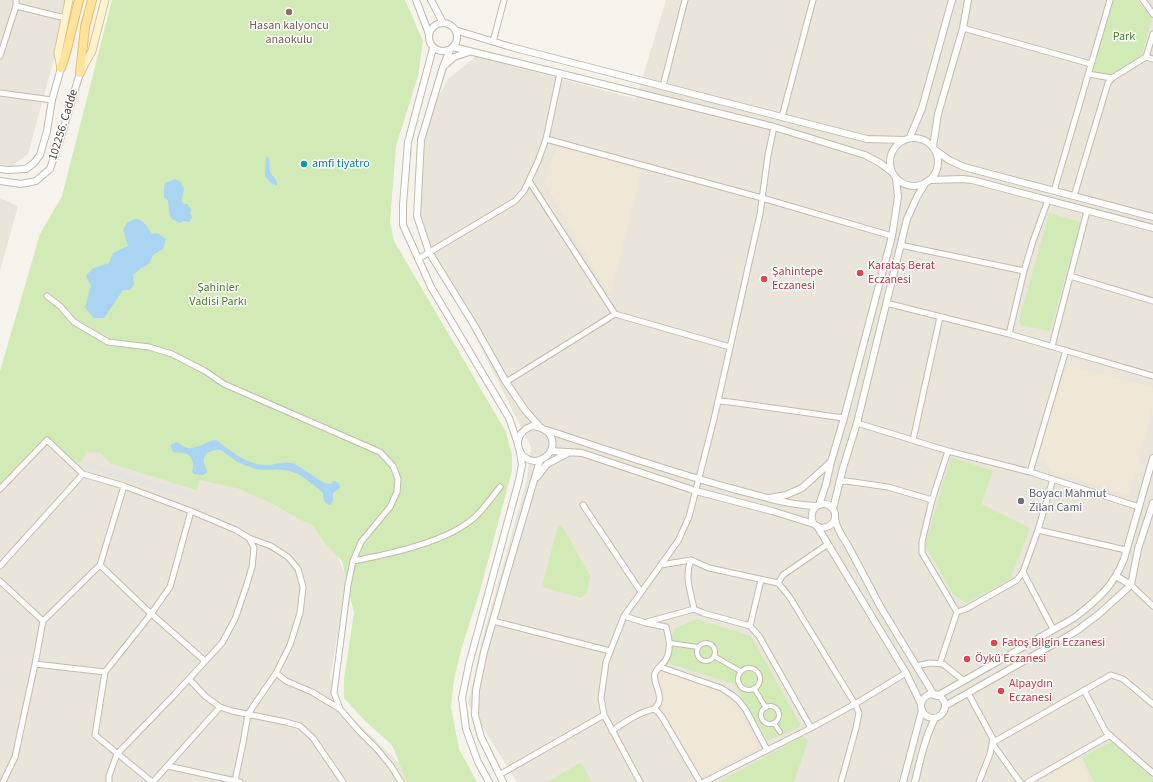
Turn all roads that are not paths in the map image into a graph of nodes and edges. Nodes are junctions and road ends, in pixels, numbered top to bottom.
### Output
1 (69, 0) edge
2 (79, 0) edge
3 (92, 0) edge
4 (105, 0) edge
5 (416, 0) edge
6 (431, 0) edge
7 (504, 0) edge
8 (685, 0) edge
9 (813, 0) edge
10 (952, 0) edge
11 (968, 0) edge
12 (1110, 0) edge
13 (1143, 0) edge
14 (16, 3) edge
15 (1153, 14) edge
16 (65, 18) junction
17 (443, 23) junction
18 (963, 28) junction
19 (455, 30) junction
20 (429, 34) junction
21 (1153, 34) edge
22 (493, 42) junction
23 (433, 48) junction
24 (452, 48) junction
25 (470, 51) junction
26 (0, 56) edge
27 (1146, 57) junction
28 (1153, 59) edge
29 (1091, 64) junction
30 (443, 67) junction
31 (61, 68) junction
32 (80, 73) junction
33 (560, 73) junction
34 (1088, 74) junction
35 (1112, 78) junction
36 (663, 86) junction
37 (0, 93) edge
38 (52, 100) junction
39 (782, 117) junction
40 (774, 127) junction
41 (910, 137) junction
42 (546, 139) junction
43 (903, 140) junction
44 (934, 149) junction
45 (0, 169) edge
46 (892, 172) junction
47 (896, 178) junction
48 (0, 181) edge
49 (529, 181) junction
50 (928, 181) junction
51 (1054, 191) junction
52 (1074, 196) junction
53 (762, 198) junction
54 (1048, 200) junction
55 (1087, 211) junction
56 (1153, 217) edge
57 (1153, 228) edge
58 (892, 236) junction
59 (900, 245) junction
60 (429, 252) junction
61 (418, 259) junction
62 (1024, 271) junction
63 (1070, 276) junction
64 (46, 296) dead end
65 (1153, 301) edge
66 (886, 303) junction
67 (615, 314) junction
68 (940, 317) junction
69 (1009, 334) junction
70 (1052, 346) junction
71 (730, 347) junction
72 (1066, 350) junction
73 (1153, 376) edge
74 (506, 382) junction
75 (718, 401) junction
76 (844, 418) junction
77 (857, 423) junction
78 (540, 427) junction
79 (546, 430) junction
80 (913, 440) junction
81 (518, 444) junction
82 (948, 450) junction
83 (551, 451) junction
84 (520, 452) junction
85 (570, 452) junction
86 (1153, 458) edge
87 (540, 460) junction
88 (831, 462) junction
89 (1030, 472) junction
90 (83, 474) junction
91 (699, 479) junction
92 (1053, 479) junction
93 (534, 480) junction
94 (840, 482) junction
95 (124, 486) junction
96 (500, 487) dead end
97 (0, 489) edge
98 (696, 491) junction
99 (768, 498) junction
100 (932, 500) junction
101 (1153, 503) edge
102 (583, 505) dead end
103 (818, 506) junction
104 (1139, 507) junction
105 (833, 509) junction
106 (191, 511) junction
107 (835, 520) junction
108 (815, 525) junction
109 (1038, 530) junction
110 (249, 538) junction
111 (828, 544) junction
112 (1126, 550) junction
113 (691, 560) junction
114 (353, 561) junction
115 (100, 565) junction
116 (661, 565) junction
117 (0, 566) edge
118 (1023, 572) junction
119 (1116, 576) junction
120 (761, 580) junction
121 (0, 581) edge
122 (778, 584) junction
123 (1131, 586) junction
124 (641, 592) junction
125 (1152, 603) edge
126 (694, 609) junction
127 (957, 612) junction
128 (151, 614) junction
129 (624, 616) junction
130 (43, 621) junction
131 (493, 621) junction
132 (646, 623) junction
133 (750, 626) junction
134 (1053, 629) junction
135 (670, 642) junction
136 (698, 647) junction
137 (610, 651) junction
138 (714, 656) junction
139 (205, 661) junction
140 (940, 663) junction
141 (35, 664) junction
142 (916, 666) junction
143 (660, 667) junction
144 (740, 671) junction
145 (105, 672) junction
146 (276, 673) junction
147 (906, 673) junction
148 (189, 679) junction
149 (964, 681) junction
150 (754, 688) junction
151 (1084, 690) junction
152 (968, 693) junction
153 (936, 695) junction
154 (855, 704) junction
155 (1153, 704) edge
156 (945, 706) junction
157 (220, 707) junction
158 (922, 707) junction
159 (766, 708) junction
160 (654, 709) junction
161 (340, 710) junction
162 (248, 714) junction
163 (604, 715) junction
164 (935, 718) junction
165 (774, 723) junction
166 (811, 728) junction
167 (612, 731) junction
168 (780, 732) dead end
169 (1110, 735) junction
170 (992, 743) junction
171 (767, 750) junction
172 (117, 754) junction
173 (168, 766) junction
174 (1153, 773) edge
175 (499, 775) junction
176 (238, 781) edge
177 (3, 782) edge
178 (109, 782) edge
179 (153, 782) edge
180 (343, 782) edge
181 (401, 782) edge
182 (489, 782) edge
183 (503, 782) edge
184 (640, 782) edge
185 (700, 782) edge
186 (704, 782) edge
187 (841, 782) edge
188 (903, 782) edge
189 (915, 782) edge
190 (979, 782) edge
191 (1020, 782) edge
192 (1028, 782) edge

1 - 16 main road
2 - 31 main road
3 - 32 main road
4 - 32 main road
5 - 20 street
6 - 17 street
7 - 22 street
8 - 36 street
9 - 39 street
10 - 41 street
11 - 18 street
12 - 29 street
13 - 15 street
14 - 16 street
14 - 26 street
16 - 31 main road
17 - 19 street
17 - 20 street
18 - 29 street
18 - 44 street
19 - 22 street
19 - 24 street
20 - 23 street
21 - 27 street
22 - 36 street
23 - 24 street
23 - 61 street
24 - 25 street
24 - 30 street
25 - 30 street
25 - 33 street
27 - 28 street
27 - 35 street
29 - 34 street
30 - 60 street
31 - 38 street, 102256. Cadde
32 - 48 street, 102256. Cadde
33 - 40 street
33 - 42 street
34 - 35 street
34 - 51 street
35 - 52 street
36 - 39 street
37 - 38 street
38 - 45 street, 102256. Cadde
39 - 43 street
40 - 46 street
40 - 53 street
41 - 43 street
41 - 44 street
42 - 49 street
42 - 53 street
43 - 46 street
44 - 50 street
44 - 51 street
46 - 47 street
47 - 50 street
47 - 58 street
49 - 60 street
49 - 67 street
50 - 54 street
50 - 59 street
51 - 52 street
52 - 56 street
53 - 58 street
53 - 71 street
54 - 55 street
54 - 62 street
55 - 57 street
55 - 63 street
58 - 76 street
59 - 62 street
59 - 66 street
60 - 61 street
60 - 74 street
61 - 81 street
62 - 69 street
63 - 65 street
63 - 70 street
64 - 114 street
66 - 68 street
66 - 77 street
67 - 71 street
67 - 74 street
68 - 69 street
68 - 80 street
69 - 70 street
70 - 72 street
71 - 75 street
72 - 73 street
72 - 89 street
74 - 78 street
75 - 76 street
75 - 91 street
76 - 88 street
77 - 80 street
77 - 94 street
78 - 79 street
78 - 81 street
79 - 83 street
79 - 91 street
80 - 82 street
81 - 84 street
82 - 89 street
82 - 100 street
83 - 85 street
83 - 87 street
84 - 87 street
84 - 182 street
85 - 93 street
85 - 98 street
86 - 104 street
87 - 93 street
88 - 99 street
88 - 103 street
89 - 92 street
90 - 95 street
90 - 97 street
90 - 117 street
91 - 98 street
91 - 99 street
92 - 104 street
92 - 109 street
93 - 131 street
94 - 100 street
94 - 105 street
95 - 106 street
95 - 115 street
96 - 114 street
98 - 108 street
98 - 116 street
99 - 103 street
100 - 127 street
101 - 123 street
102 - 124 street
103 - 105 street
103 - 108 street
104 - 112 street
105 - 107 street
106 - 110 street
106 - 128 street
107 - 108 street
107 - 142 street
108 - 111 street
109 - 112 street
109 - 118 street
110 - 139 street
110 - 146 street
111 - 122 street
111 - 147 street
112 - 119 street
113 - 116 street
113 - 120 street
113 - 126 street
114 - 161 street
115 - 128 street
115 - 130 street
116 - 124 street
118 - 127 street
118 - 134 street
119 - 123 street
119 - 134 street
120 - 122 street
120 - 133 street
121 - 130 street
122 - 154 street
123 - 125 street
123 - 152 street
124 - 129 street
126 - 132 street
126 - 133 street
127 - 140 street
128 - 139 street
128 - 145 street
129 - 132 street
129 - 137 street
130 - 141 street
131 - 137 street
131 - 175 street
132 - 135 street
133 - 166 street
134 - 149 street
135 - 136 street
135 - 143 street
136 - 138 street
136 - 138 street
137 - 163 street
138 - 144 street
139 - 148 street
140 - 142 street
140 - 149 street
141 - 145 street
141 - 177 street
142 - 153 street
143 - 160 street
143 - 171 street
144 - 150 street
144 - 150 street
145 - 172 street
146 - 161 street
146 - 162 street
147 - 154 street
147 - 158 street
148 - 157 street
148 - 172 street
149 - 153 street
150 - 159 street
151 - 155 street
151 - 169 street
151 - 170 street
152 - 156 street
152 - 170 street
153 - 156 street
153 - 158 street
154 - 166 street
154 - 187 street
156 - 164 street
157 - 162 street
157 - 173 street
158 - 164 street
158 - 188 street
159 - 165 street
159 - 165 street
160 - 167 street
160 - 185 street
161 - 181 street
162 - 176 street
162 - 180 street
163 - 167 street
163 - 175 street
164 - 189 street
165 - 168 street
166 - 171 street
167 - 184 street
169 - 174 street
169 - 192 street
170 - 190 street
170 - 191 street
171 - 186 street
172 - 178 street
172 - 179 street
173 - 176 street
173 - 179 street
175 - 183 street

